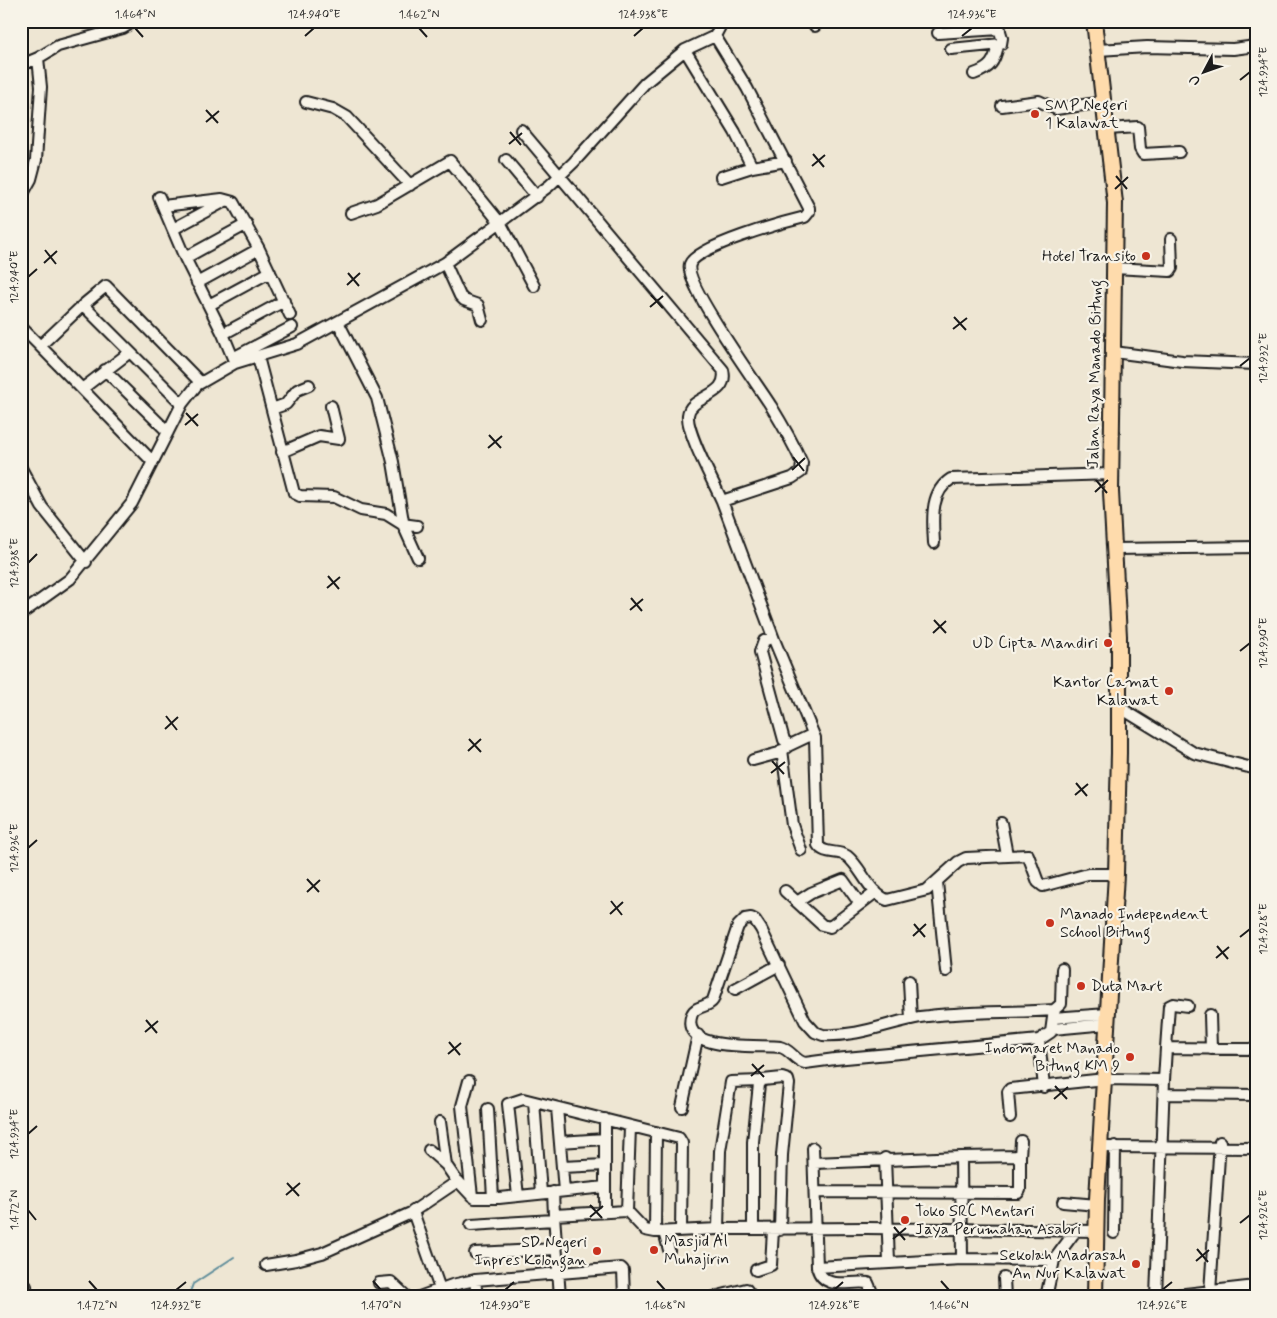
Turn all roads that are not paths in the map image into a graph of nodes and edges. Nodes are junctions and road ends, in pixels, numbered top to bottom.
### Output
1 (128, 21) edge
2 (723, 21) edge
3 (1094, 21) edge
4 (999, 25) edge
5 (938, 34) dead end
6 (715, 36) junction
7 (998, 46) junction
8 (1256, 46) edge
9 (951, 49) dead end
10 (685, 50) junction
11 (1098, 50) junction
12 (38, 58) junction
13 (21, 64) edge
14 (974, 74) dead end
15 (306, 102) dead end
16 (1104, 102) junction
17 (1002, 106) dead end
18 (1108, 129) junction
19 (521, 130) dead end
20 (1179, 152) dead end
21 (506, 160) dead end
22 (786, 161) junction
23 (752, 167) junction
24 (721, 176) dead end
25 (560, 177) junction
26 (410, 185) junction
27 (537, 196) junction
28 (21, 197) edge
29 (228, 199) junction
30 (351, 213) dead end
31 (247, 224) junction
32 (501, 224) junction
33 (172, 229) junction
34 (1171, 239) dead end
35 (260, 249) junction
36 (185, 258) junction
37 (445, 263) junction
38 (1114, 268) junction
39 (270, 272) junction
40 (197, 283) junction
41 (534, 286) dead end
42 (284, 301) junction
43 (83, 305) junction
44 (209, 306) junction
45 (290, 316) dead end
46 (482, 320) dead end
47 (338, 322) junction
48 (21, 327) edge
49 (292, 328) dead end
50 (223, 334) junction
51 (40, 346) junction
52 (130, 352) junction
53 (1114, 352) junction
54 (258, 357) junction
55 (234, 361) junction
56 (1256, 364) edge
57 (105, 370) junction
58 (200, 382) junction
59 (309, 385) dead end
60 (82, 389) junction
61 (182, 404) junction
62 (331, 406) dead end
63 (272, 409) junction
64 (168, 432) junction
65 (282, 452) junction
66 (152, 461) junction
67 (21, 468) edge
68 (1112, 474) junction
69 (722, 501) junction
70 (403, 524) junction
71 (417, 526) dead end
72 (934, 543) dead end
73 (1256, 547) edge
74 (1114, 549) junction
75 (418, 558) dead end
76 (86, 562) junction
77 (21, 614) edge
78 (773, 637) junction
79 (1119, 707) junction
80 (815, 738) junction
81 (792, 744) junction
82 (782, 750) junction
83 (753, 760) dead end
84 (1256, 770) edge
85 (1001, 823) dead end
86 (800, 850) dead end
87 (1007, 855) junction
88 (1116, 874) junction
89 (938, 882) junction
90 (785, 891) dead end
91 (876, 892) junction
92 (797, 902) junction
93 (860, 904) junction
94 (779, 965) junction
95 (1062, 969) dead end
96 (946, 971) dead end
97 (908, 980) dead end
98 (735, 989) dead end
99 (1188, 1006) dead end
100 (1210, 1015) dead end
101 (911, 1019) junction
102 (1053, 1019) junction
103 (1107, 1019) junction
104 (698, 1035) junction
105 (1039, 1040) junction
106 (1166, 1048) junction
107 (1211, 1049) junction
108 (1256, 1049) edge
109 (1105, 1079) junction
110 (1164, 1080) junction
111 (469, 1081) dead end
112 (760, 1081) junction
113 (1044, 1087) junction
114 (1165, 1094) junction
115 (1256, 1095) edge
116 (534, 1102) junction
117 (682, 1107) dead end
118 (557, 1108) junction
119 (488, 1110) dead end
120 (1010, 1117) dead end
121 (605, 1119) junction
122 (440, 1122) dead end
123 (630, 1127) junction
124 (656, 1132) junction
125 (605, 1139) junction
126 (1021, 1141) dead end
127 (560, 1142) junction
128 (1256, 1143) edge
129 (1106, 1144) junction
130 (1162, 1144) junction
131 (1220, 1145) junction
132 (813, 1148) dead end
133 (1256, 1148) edge
134 (429, 1150) dead end
135 (1020, 1156) junction
136 (961, 1157) junction
137 (885, 1158) junction
138 (814, 1163) junction
139 (446, 1165) junction
140 (605, 1165) junction
141 (562, 1167) junction
142 (457, 1181) junction
143 (605, 1187) junction
144 (564, 1191) junction
145 (553, 1192) junction
146 (816, 1192) junction
147 (886, 1192) junction
148 (541, 1193) junction
149 (962, 1193) junction
150 (472, 1196) junction
151 (518, 1196) junction
152 (493, 1198) junction
153 (1063, 1202) dead end
154 (1097, 1205) junction
155 (627, 1211) junction
156 (412, 1212) junction
157 (605, 1212) junction
158 (554, 1218) junction
159 (471, 1225) dead end
160 (887, 1228) junction
161 (962, 1228) junction
162 (718, 1229) junction
163 (752, 1229) junction
164 (815, 1229) junction
165 (776, 1230) junction
166 (1077, 1230) junction
167 (681, 1231) junction
168 (1096, 1231) junction
169 (659, 1232) junction
170 (1114, 1233) dead end
171 (556, 1249) junction
172 (669, 1250) dead end
173 (475, 1253) dead end
174 (962, 1259) junction
175 (1054, 1260) junction
176 (889, 1262) junction
177 (266, 1265) dead end
178 (817, 1267) junction
179 (756, 1270) dead end
180 (558, 1274) junction
181 (1004, 1278) dead end
182 (475, 1280) junction
183 (379, 1283) dead end
184 (1256, 1286) edge
185 (21, 1287) edge
186 (440, 1289) junction
187 (1210, 1292) junction
188 (719, 1296) edge
189 (27, 1297) edge
190 (407, 1297) edge
191 (419, 1297) edge
192 (477, 1297) edge
193 (560, 1297) edge
194 (624, 1297) edge
195 (752, 1297) edge
196 (874, 1297) edge
197 (1005, 1297) edge
198 (1041, 1297) edge
199 (1095, 1297) edge
200 (1158, 1297) edge

1 - 12 street
2 - 6 street
3 - 11 highway, Jalan Raya Manado Bitung
4 - 5 street
4 - 7 street
6 - 10 street
6 - 22 street
7 - 9 street
7 - 14 street
8 - 11 street
10 - 23 street
10 - 25 street
11 - 16 highway, Jalan Raya Manado Bitung
12 - 13 street
12 - 28 street
15 - 26 street
16 - 17 street
16 - 18 highway, Jalan Raya Manado Bitung
18 - 20 street
18 - 38 highway, Jalan Raya Manado Bitung
19 - 25 street
21 - 27 street
22 - 23 street
22 - 69 street
23 - 24 street
25 - 27 street
25 - 69 street
26 - 30 street
26 - 32 street
27 - 32 street
29 - 31 street
29 - 33 street
29 - 33 street
31 - 35 street
31 - 36 street
32 - 37 street
32 - 41 street
33 - 36 street
34 - 38 street
35 - 39 street
35 - 40 street
36 - 40 street
37 - 46 street
37 - 47 street
38 - 53 highway, Jalan Raya Manado Bitung
39 - 42 street
39 - 44 street
40 - 44 street
42 - 45 street
42 - 50 street
43 - 51 street
43 - 52 street
43 - 58 street
44 - 50 street
47 - 54 street
47 - 70 street
48 - 51 street
49 - 55 street
50 - 55 street
51 - 60 street
52 - 57 street
52 - 61 street
53 - 56 street
53 - 68 highway, Jalan Raya Manado Bitung
54 - 55 street
54 - 63 street
55 - 58 street
57 - 60 street
57 - 64 street
58 - 61 street
59 - 63 street
60 - 66 street
61 - 64 street
62 - 65 street
63 - 65 street
64 - 66 street
65 - 70 street
66 - 76 street
67 - 76 street
68 - 72 street
68 - 74 highway, Jalan Raya Manado Bitung
69 - 78 street
70 - 71 street
70 - 75 street
73 - 74 street
74 - 79 highway, Jalan Raya Manado Bitung
76 - 77 street
78 - 80 street
78 - 81 street
79 - 84 street
79 - 88 highway, Jalan Raya Manado Bitung
80 - 81 street
80 - 91 street
81 - 82 street
82 - 83 street
82 - 86 street
85 - 87 street
87 - 88 street
87 - 89 street
88 - 103 highway, Jalan Raya Manado Bitung
89 - 91 street
89 - 96 street
90 - 92 street
91 - 93 street
92 - 93 street
92 - 93 street
94 - 98 street
94 - 101 street
94 - 104 street
95 - 102 street
97 - 101 street
99 - 106 street
100 - 107 street
101 - 102 street
102 - 103 street
102 - 105 street
103 - 109 highway, Jalan Raya Manado Bitung
104 - 105 street
104 - 117 street
105 - 113 street
106 - 107 street
106 - 110 street
107 - 108 street
109 - 110 street
109 - 113 street
109 - 129 highway, Jalan Raya Manado Bitung
110 - 114 street
111 - 150 street
112 - 162 street
112 - 163 street
112 - 165 street
113 - 120 street
114 - 115 street
114 - 130 street
116 - 118 street
116 - 148 street
116 - 151 street
118 - 121 street
118 - 127 street
119 - 152 street
121 - 123 street
121 - 125 street
122 - 139 street
123 - 124 street
123 - 155 street
124 - 167 street
124 - 169 street
125 - 127 street
125 - 140 street
126 - 135 street
127 - 141 street
128 - 131 street
129 - 130 street
129 - 130 street
129 - 154 highway, Jalan Raya Manado Bitung
129 - 170 street
130 - 131 street
130 - 200 street
131 - 133 street
131 - 187 street
132 - 138 street
134 - 139 street
135 - 136 street
135 - 149 street
136 - 137 street
136 - 149 street
137 - 138 street
137 - 147 street
138 - 146 street
139 - 142 street
140 - 141 street
140 - 143 street
141 - 144 street
142 - 150 street
142 - 156 street
143 - 144 street
143 - 157 street
144 - 145 street
145 - 148 street
145 - 158 street
146 - 147 street
146 - 164 street
147 - 149 street
147 - 160 street
148 - 151 street
149 - 161 street
150 - 152 street
151 - 152 street
153 - 154 street
154 - 168 highway, Jalan Raya Manado Bitung
155 - 157 street
155 - 169 street
156 - 177 street
156 - 186 street
157 - 158 street
158 - 159 street
158 - 171 street
160 - 161 street
160 - 164 street
160 - 176 street
161 - 166 street
161 - 174 street
162 - 163 street
162 - 167 street
163 - 165 street
164 - 165 street
164 - 178 street
165 - 179 street
166 - 168 street
166 - 175 street
167 - 169 street
168 - 199 highway, Jalan Raya Manado Bitung
169 - 172 street
171 - 173 street
171 - 180 street
174 - 175 street
174 - 176 street
175 - 198 street
176 - 178 street
178 - 196 street
180 - 182 street
180 - 193 street
180 - 194 street
181 - 197 street
182 - 186 street
182 - 192 street
183 - 190 street
184 - 187 street
185 - 189 street
186 - 191 street
187 - 200 street
188 - 195 street

